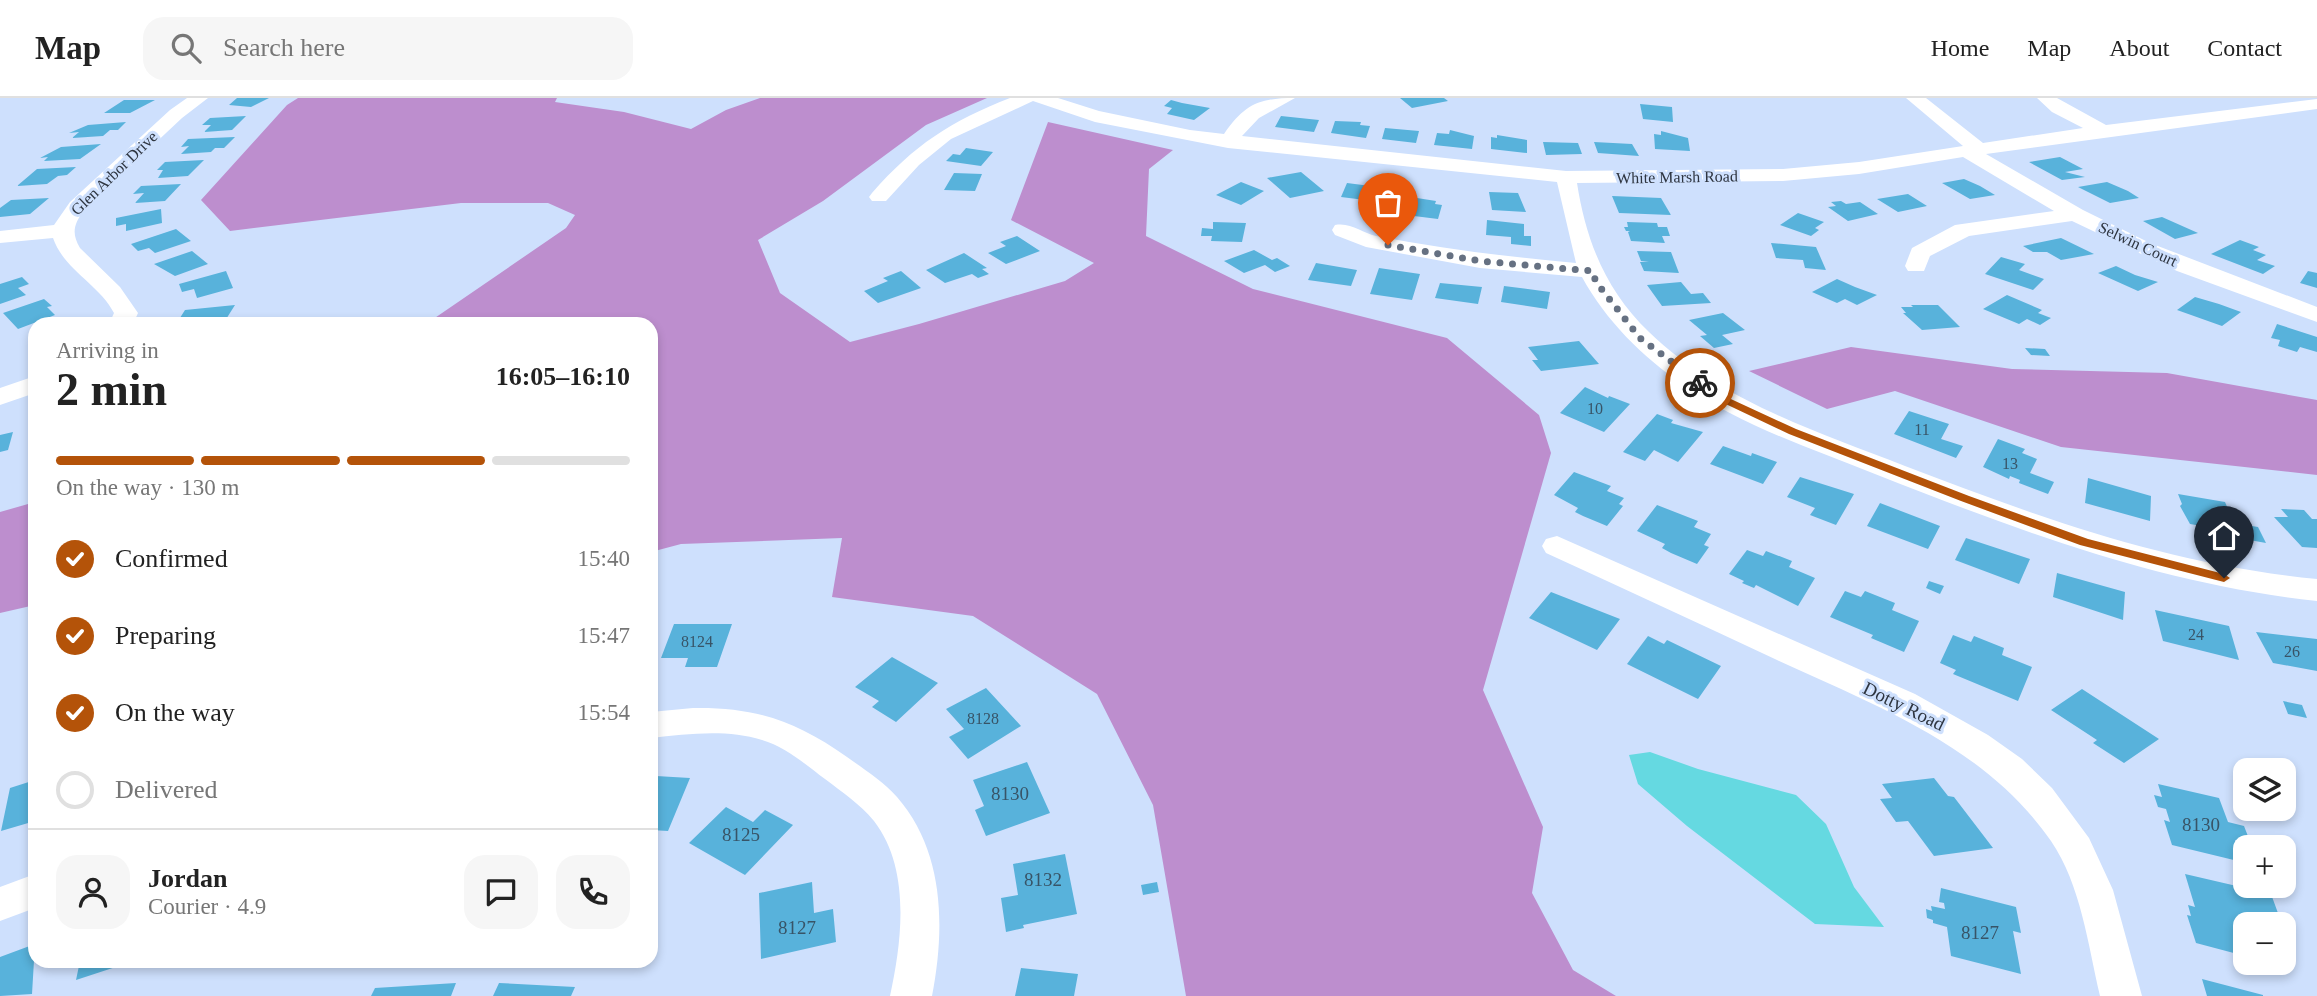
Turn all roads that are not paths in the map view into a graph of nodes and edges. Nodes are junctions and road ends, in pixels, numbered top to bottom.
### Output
1 (199, 98) edge
2 (1026, 98) edge
3 (1040, 98) edge
4 (1286, 98) edge
5 (1915, 98) edge
6 (2046, 98) edge
7 (2317, 104) edge
8 (2102, 131) junction
9 (1228, 142) junction
10 (1974, 151) junction
11 (1566, 177) junction
12 (879, 197) dead end
13 (2075, 214) junction
14 (1343, 230) dead end
15 (63, 231) junction
16 (0, 237) edge
17 (1916, 266) dead end
18 (1592, 271) junction
19 (2317, 315) edge
20 (124, 317) edge
21 (28, 387) edge
22 (0, 397) edge
23 (1557, 546) dead end
24 (2317, 590) edge
25 (658, 725) edge
26 (28, 894) edge
27 (0, 904) edge
28 (911, 996) edge
29 (2121, 996) edge

1 - 15 street, Glen Arbor Drive
2 - 12 street
3 - 9 street, White Marsh Road
4 - 9 street
5 - 10 street, Selwin Court
6 - 8 street
7 - 8 street, White Marsh Road
8 - 10 street, White Marsh Road
9 - 11 street, White Marsh Road
10 - 11 street, White Marsh Road
10 - 13 street, Selwin Court
11 - 18 street
13 - 17 street
13 - 19 street, Selwin Court
14 - 18 street
15 - 16 street
15 - 20 street, Glen Arbor Drive
18 - 24 street
21 - 22 street
23 - 29 street, Dotty Road
25 - 28 street
26 - 27 street

